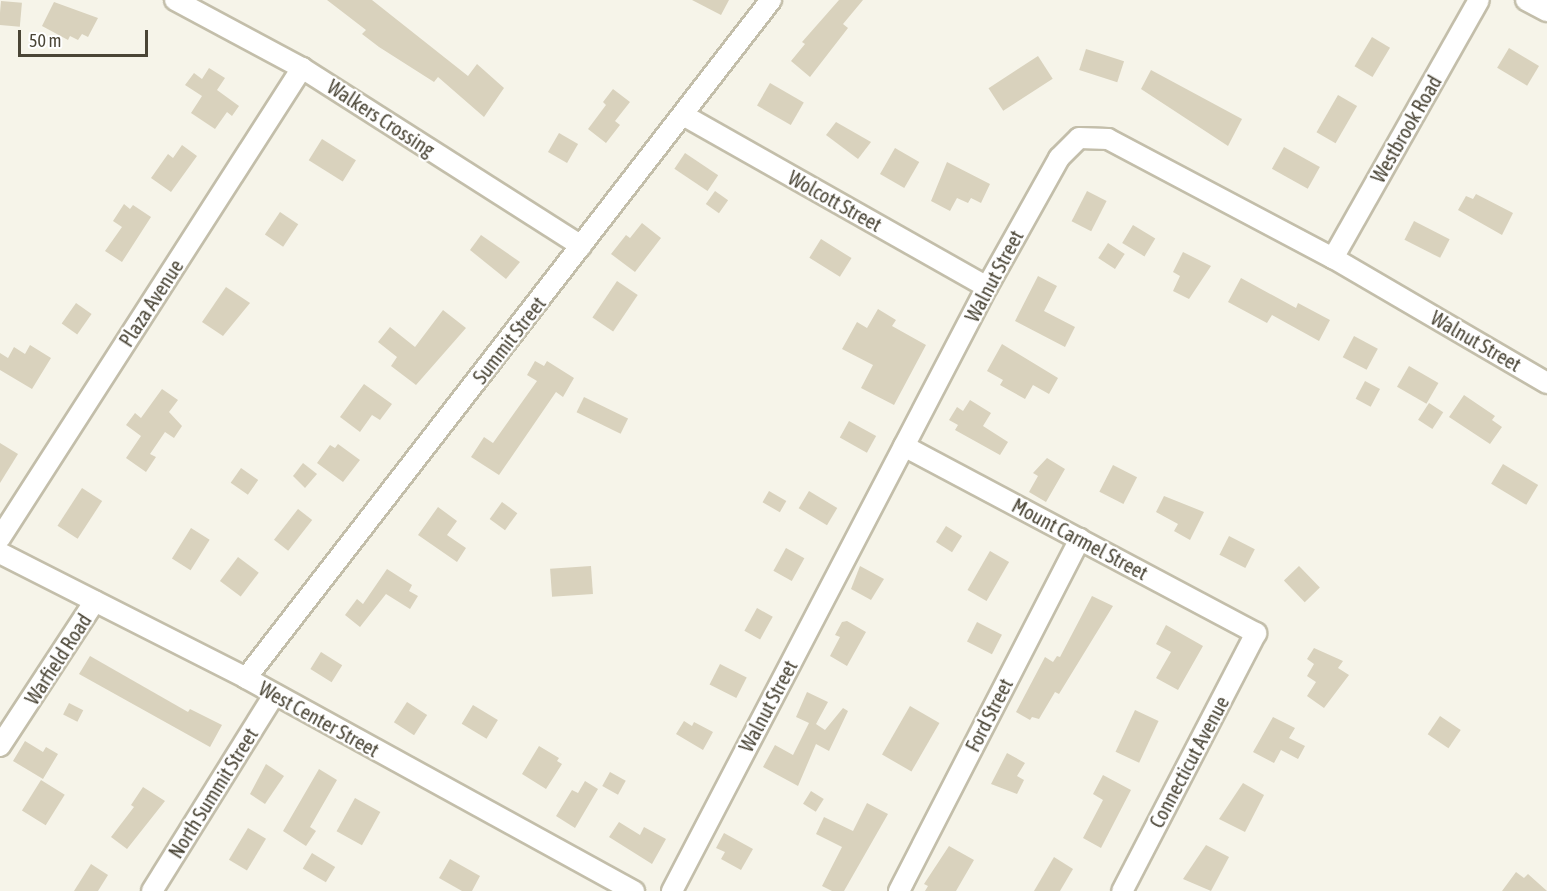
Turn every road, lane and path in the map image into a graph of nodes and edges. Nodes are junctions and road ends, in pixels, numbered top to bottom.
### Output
1 (175, 0) edge
2 (771, 0) edge
3 (1479, 0) edge
4 (1526, 0) edge
5 (1547, 11) edge
6 (302, 68) junction
7 (683, 115) junction
8 (581, 246) junction
9 (1333, 258) junction
10 (987, 287) junction
11 (1547, 383) edge
12 (904, 446) junction
13 (0, 538) edge
14 (1080, 538) junction
15 (0, 553) edge
16 (95, 601) junction
17 (1256, 633) joint
18 (246, 678) junction
19 (274, 695) junction
20 (0, 746) edge
21 (152, 891) edge
22 (634, 891) edge
23 (672, 891) edge
24 (899, 891) edge
25 (1122, 891) edge

1 - 6 street, Walkers Crossing
2 - 7 street, Summit Street
3 - 9 street, Westbrook Road
4 - 5 street
6 - 8 street, Walkers Crossing
6 - 13 street, Plaza Avenue
7 - 8 street, Summit Street
7 - 10 street, Wolcott Street
8 - 18 street, Summit Street
9 - 10 street, Walnut Street
9 - 11 street, Walnut Street
10 - 12 street, Walnut Street
12 - 14 street, Mount Carmel Street
12 - 23 street, Walnut Street
14 - 17 street, Mount Carmel Street
14 - 24 street, Ford Street
15 - 16 street, West Center Street
16 - 18 street, West Center Street
16 - 20 street, Warfield Road
17 - 25 street, Connecticut Avenue
18 - 19 street, West Center Street
19 - 21 street, North Summit Street
19 - 22 street, West Center Street

